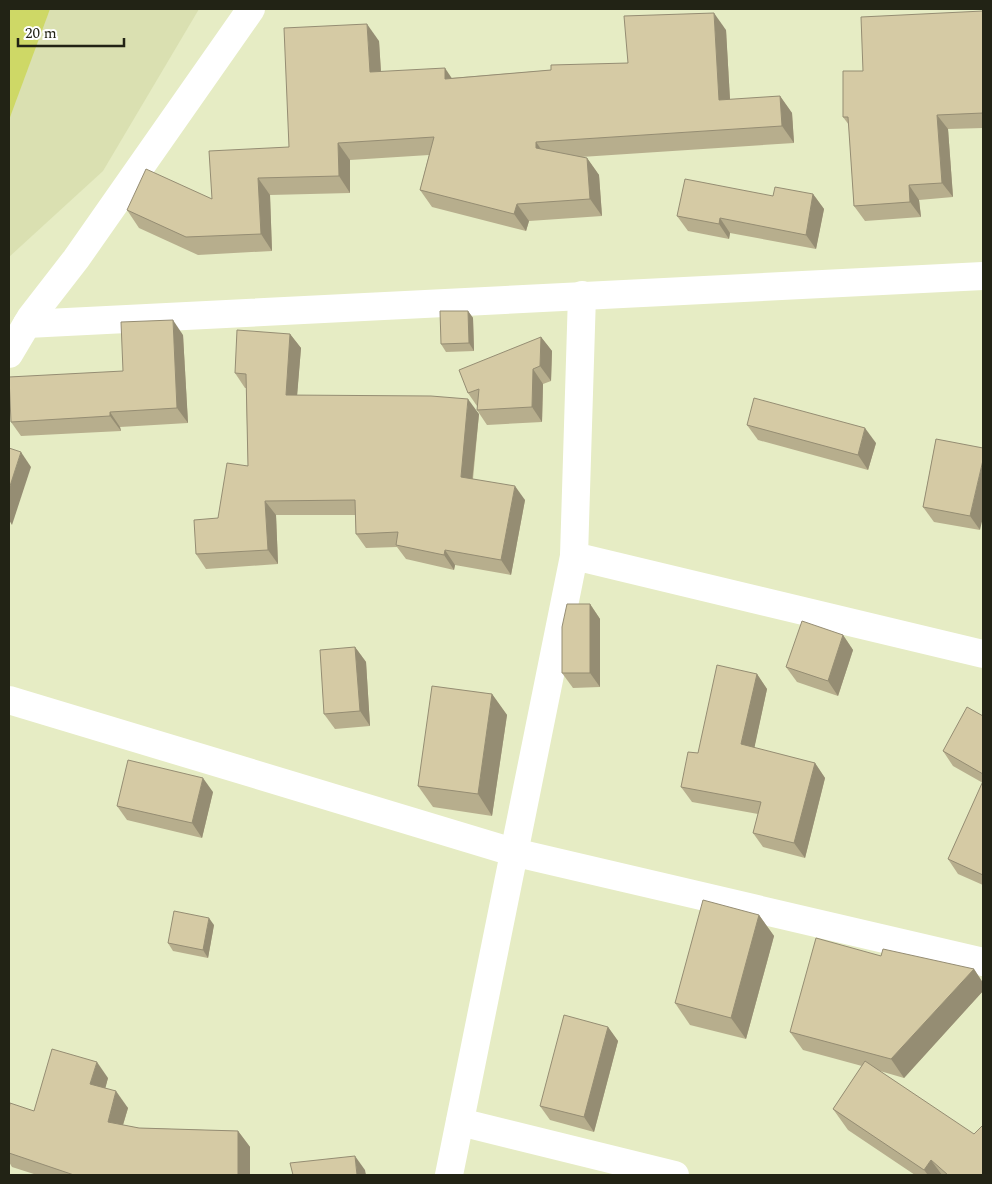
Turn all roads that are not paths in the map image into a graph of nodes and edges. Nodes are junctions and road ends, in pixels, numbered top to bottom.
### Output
1 (251, 9) edge
2 (983, 276) edge
3 (582, 295) junction
4 (22, 317) edge
5 (9, 354) edge
6 (574, 556) junction
7 (983, 654) edge
8 (9, 700) edge
9 (513, 852) junction
10 (983, 962) edge
11 (460, 1122) junction
12 (449, 1175) edge
13 (675, 1175) edge

1 - 4 street
2 - 3 street
3 - 4 street
3 - 6 street
4 - 5 street
6 - 7 street
6 - 9 street
8 - 9 street
9 - 10 street
9 - 11 street
11 - 12 street
11 - 13 street

